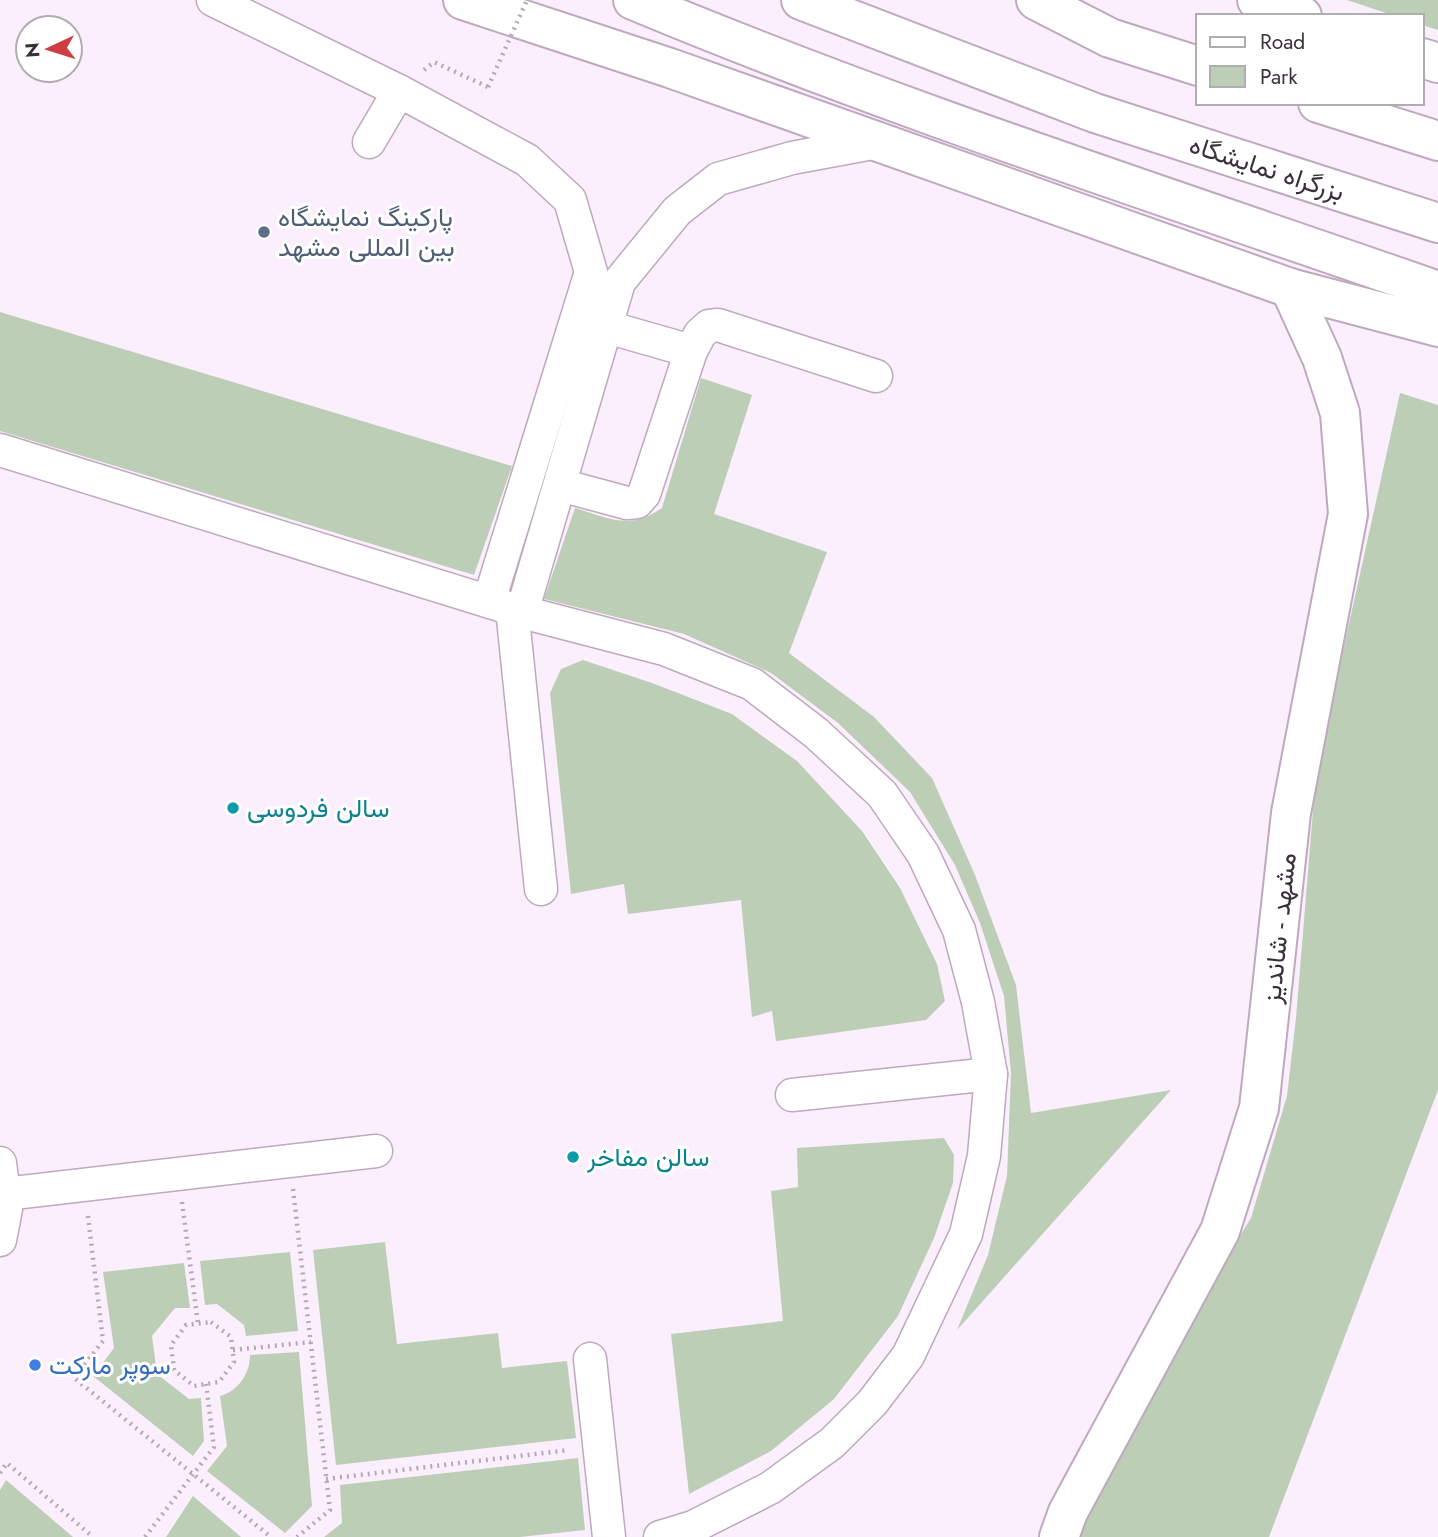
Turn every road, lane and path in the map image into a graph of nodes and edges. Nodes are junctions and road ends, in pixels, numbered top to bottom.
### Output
1 (213, 0) edge
2 (463, 0) edge
3 (527, 0) edge
4 (634, 0) edge
5 (801, 0) edge
6 (1010, 0) edge
7 (1036, 0) edge
8 (1257, 0) edge
9 (1296, 14) edge
10 (1110, 38) junction
11 (434, 62) dead end
12 (1196, 65) edge
13 (399, 91) junction
14 (1324, 105) edge
15 (1438, 141) edge
16 (369, 142) dead end
17 (878, 142) junction
18 (1438, 223) edge
19 (605, 277) junction
20 (1290, 288) junction
21 (1438, 291) edge
22 (607, 327) junction
23 (1438, 327) edge
24 (691, 351) junction
25 (876, 376) dead end
26 (0, 450) edge
27 (560, 485) junction
28 (508, 607) junction
29 (541, 889) dead end
30 (991, 1074) junction
31 (792, 1095) dead end
32 (376, 1150) dead end
33 (290, 1160) junction
34 (0, 1163) edge
35 (179, 1173) junction
36 (84, 1185) junction
37 (5, 1194) junction
38 (0, 1241) edge
39 (198, 1324) junction
40 (311, 1342) junction
41 (233, 1350) junction
42 (590, 1359) dead end
43 (206, 1384) junction
44 (600, 1447) junction
45 (0, 1473) edge
46 (193, 1474) junction
47 (327, 1479) junction
48 (93, 1537) edge
49 (145, 1537) edge
50 (271, 1537) edge
51 (298, 1537) edge
52 (609, 1537) edge
53 (660, 1537) edge
54 (1059, 1537) edge

1 - 13 street
2 - 17 main road
3 - 11 path, bridge
4 - 21 main road
5 - 18 main road, بزرگراه نمایشگاه
6 - 10 main road
7 - 10 main road
8 - 9 main road
10 - 12 main road
13 - 16 street
13 - 19 street
14 - 15 main road
17 - 19 street
17 - 20 main road
19 - 22 street
19 - 28 street
20 - 23 main road
20 - 54 main road, مشهد - شاندیز
22 - 24 street
22 - 27 street
24 - 25 street
24 - 27 street
26 - 28 street
27 - 28 street
28 - 29 street
28 - 30 street
30 - 31 street
30 - 53 street
32 - 33 street
33 - 35 street
33 - 40 path
34 - 37 street
35 - 36 street
35 - 39 path
36 - 37 street
36 - 46 path
37 - 38 street
39 - 41 path
39 - 43 path
40 - 41 path
40 - 47 path
41 - 43 path
42 - 44 street
43 - 46 path
44 - 47 path
44 - 52 street
45 - 48 path
46 - 49 path
46 - 50 path
47 - 51 path

